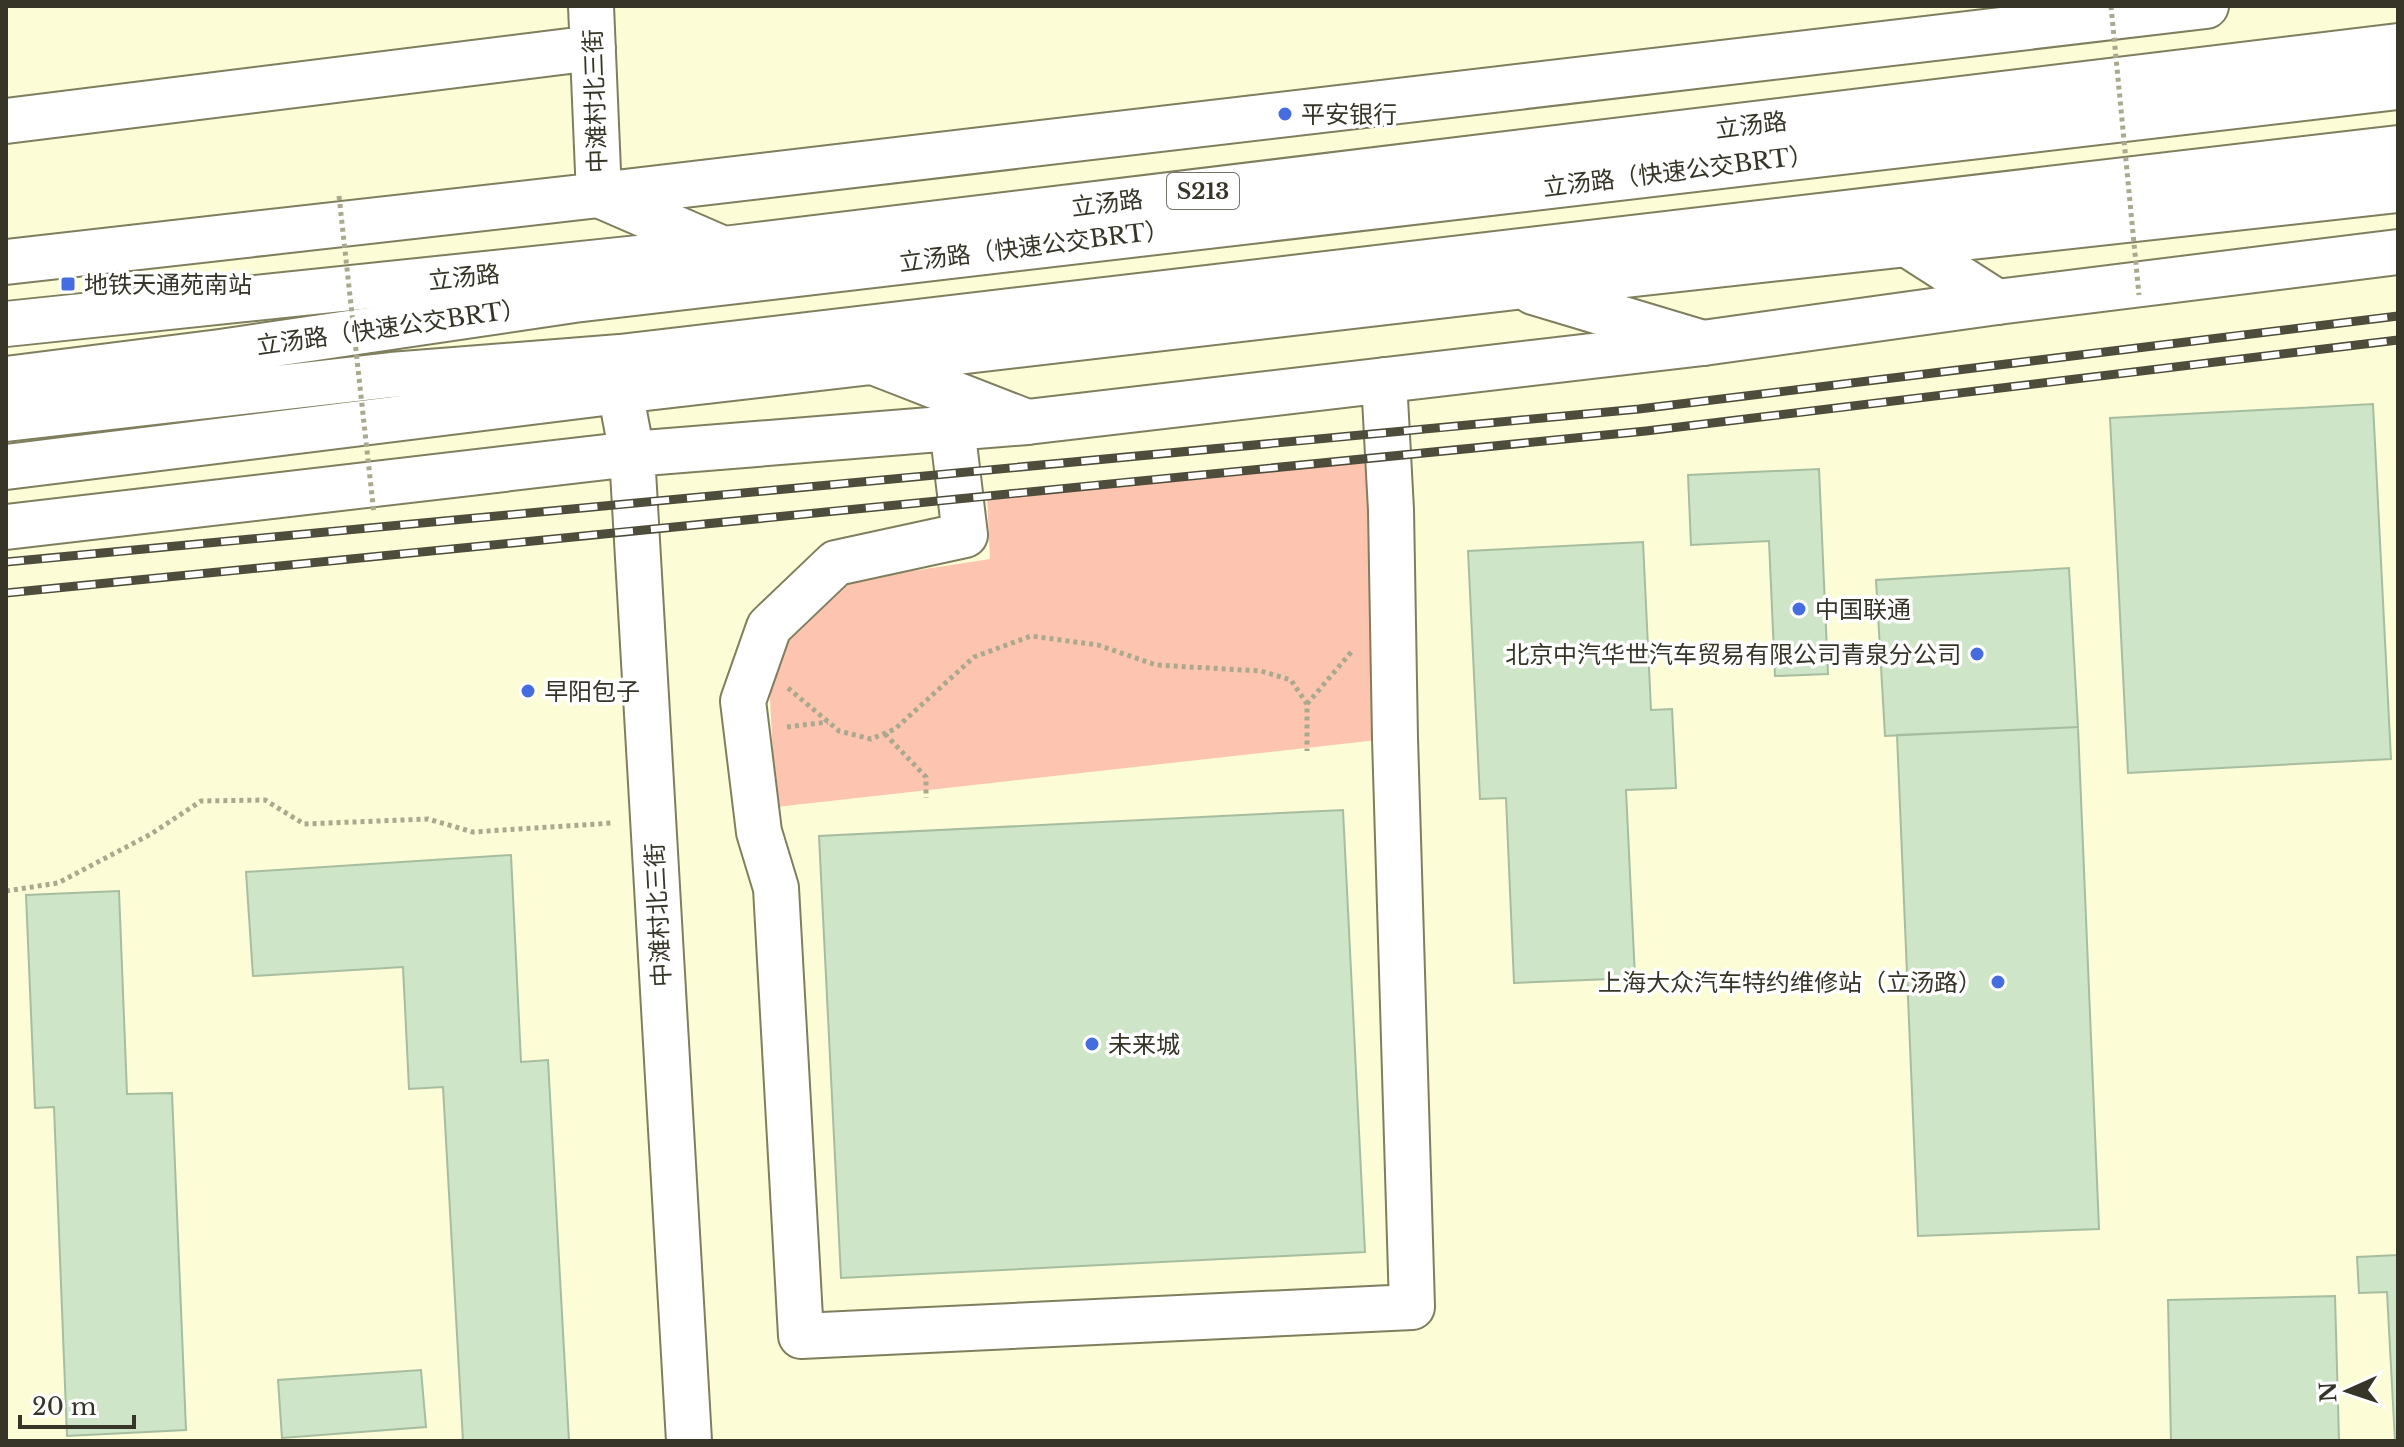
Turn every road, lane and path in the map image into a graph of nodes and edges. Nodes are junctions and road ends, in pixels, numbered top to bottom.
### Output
1 (2111, 6) edge
2 (2206, 6) edge
3 (592, 27) edge
4 (2398, 46) edge
5 (2398, 87) edge
6 (6, 121) edge
7 (2398, 148) edge
8 (2398, 190) edge
9 (599, 195) junction
10 (339, 196) dead end
11 (1908, 245) junction
12 (724, 249) junction
13 (2398, 252) edge
14 (6, 262) edge
15 (1516, 287) junction
16 (2139, 295) dead end
17 (1997, 302) junction
18 (6, 324) edge
19 (1703, 343) junction
20 (872, 362) junction
21 (6, 379) edge
22 (1384, 380) junction
23 (620, 391) junction
24 (6, 419) edge
25 (1027, 422) junction
26 (952, 427) junction
27 (632, 454) junction
28 (6, 467) edge
29 (374, 514) dead end
30 (6, 527) edge
31 (750, 681) junction
32 (885, 734) junction
33 (1307, 751) dead end
34 (926, 798) dead end
35 (653, 820) junction
36 (6, 891) edge
37 (689, 1441) edge

1 - 16 path, bridge
2 - 9 street
3 - 6 street
3 - 9 street, 中滩村北三街
4 - 12 street, 立汤路 / S213
5 - 21 street, 立汤路（快速公交BRT）
7 - 24 street, 立汤路（快速公交BRT）
8 - 11 street
9 - 12 street
9 - 14 street
10 - 29 path, bridge
11 - 15 street
11 - 17 street
12 - 18 street, 立汤路 / S213
13 - 17 street
15 - 19 street
15 - 20 street
17 - 19 street
19 - 22 street
20 - 23 street
20 - 25 street
22 - 25 street
22 - 31 street
23 - 27 street, 中滩村北三街
23 - 28 street
25 - 26 street
26 - 27 street
26 - 31 street
27 - 30 street
27 - 35 street, 中滩村北三街
31 - 32 path
32 - 33 path
32 - 34 path
35 - 36 path
35 - 37 street, 中滩村北三街

